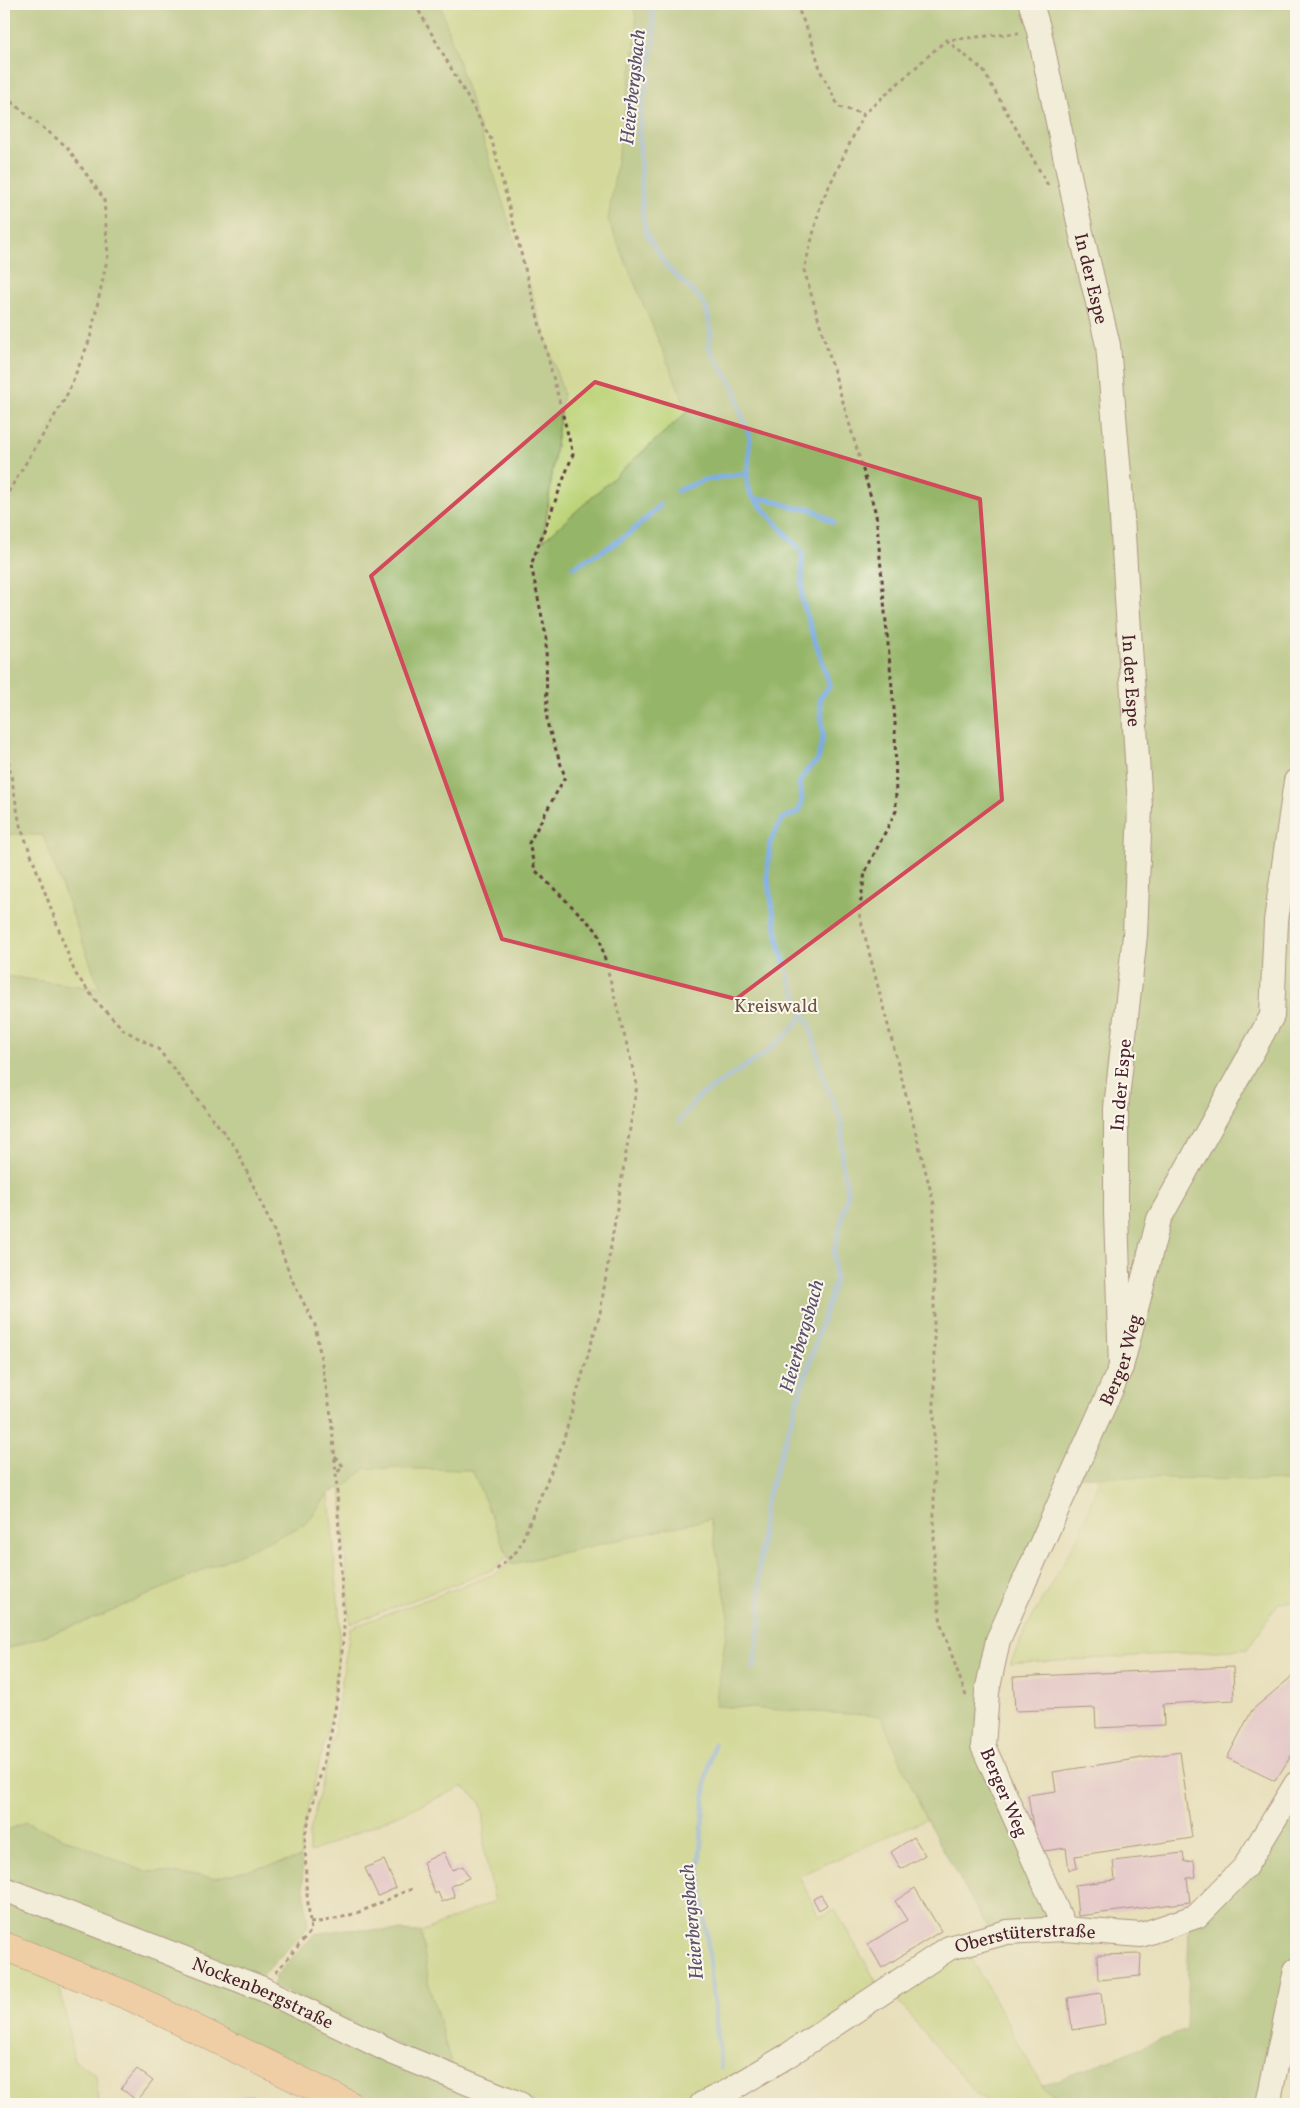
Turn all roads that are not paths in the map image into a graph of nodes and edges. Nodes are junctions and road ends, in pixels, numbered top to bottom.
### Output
1 (1031, 4) edge
2 (1296, 781) edge
3 (1121, 1367) junction
4 (1296, 1784) edge
5 (4, 1889) edge
6 (1066, 1929) junction
7 (4, 1946) edge
8 (1296, 1970) edge
9 (348, 2104) edge
10 (520, 2104) edge
11 (702, 2104) edge
12 (1268, 2104) edge

1 - 3 street, In der Espe
2 - 3 street, Berger Weg
3 - 6 street, Berger Weg
4 - 6 street, Oberstüterstraße
5 - 10 street, Nockenbergstraße
6 - 11 street, Oberstüterstraße
7 - 9 main road
8 - 12 street

